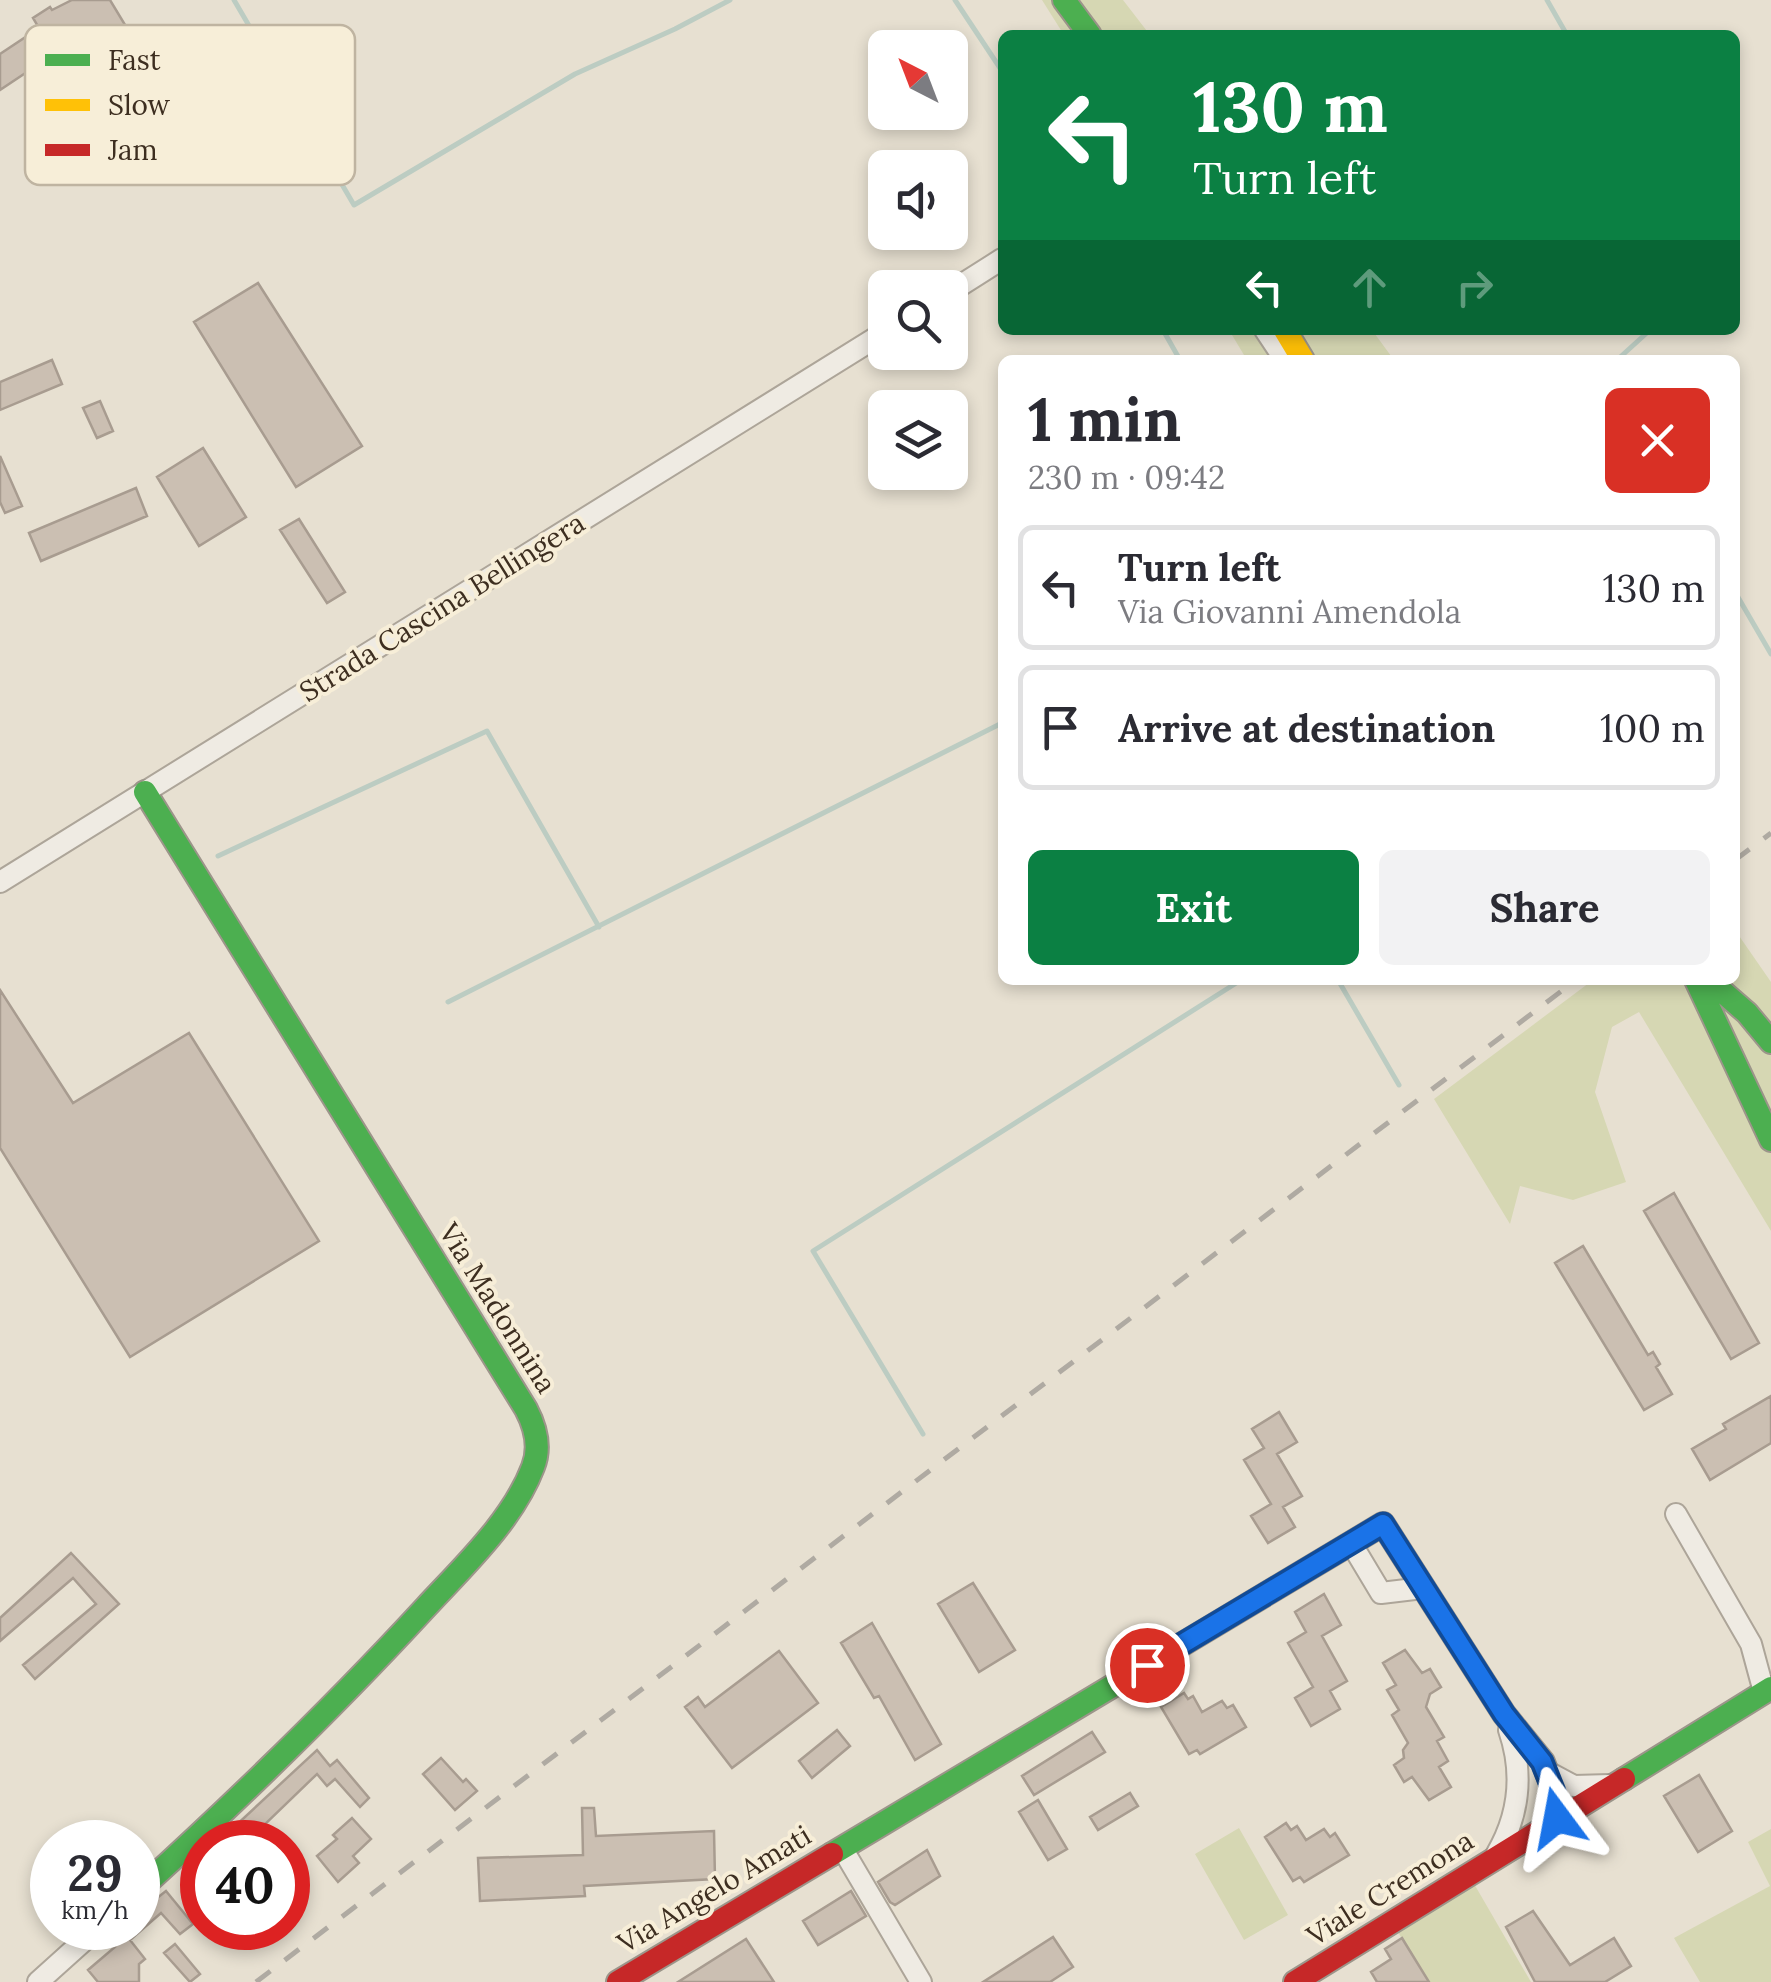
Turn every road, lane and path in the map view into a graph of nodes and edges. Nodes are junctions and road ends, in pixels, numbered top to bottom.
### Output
1 (1050, 0) edge
2 (1064, 0) edge
3 (1068, 30) edge
4 (1086, 30) edge
5 (998, 262) edge
6 (968, 281) edge
7 (868, 343) edge
8 (144, 792) junction
9 (0, 882) edge
10 (1700, 985) edge
11 (1701, 985) edge
12 (1715, 985) edge
13 (1771, 1042) edge
14 (1771, 1089) edge
15 (1771, 1140) edge
16 (1676, 1514) dead end
17 (1351, 1542) junction
18 (1423, 1588) junction
19 (1767, 1690) edge
20 (1504, 1714) junction
21 (1546, 1771) junction
22 (1616, 1783) junction
23 (1518, 1802) junction
24 (1554, 1820) junction
25 (842, 1848) junction
26 (1493, 1860) junction
27 (160, 1871) edge
28 (74, 1950) edge
29 (38, 1982) edge
30 (618, 1982) edge
31 (922, 1982) edge
32 (1296, 1982) edge

1 - 3 street
2 - 4 street
5 - 6 street
7 - 8 street, Strada Cascina Bellingera
8 - 9 street, Strada Cascina Bellingera
8 - 27 street, Via Madonnina
10 - 15 street
11 - 14 street
12 - 13 street
16 - 19 street
17 - 18 street
17 - 18 street, Via Angelo Amati
17 - 25 street, Via Angelo Amati
18 - 20 street
19 - 22 street, Viale Cremona
20 - 21 street
20 - 23 street
21 - 22 street
21 - 24 street
22 - 24 street, Viale Cremona
23 - 24 street
23 - 26 street
24 - 26 street, Viale Cremona
25 - 30 street, Via Angelo Amati
25 - 31 street
26 - 32 street, Viale Cremona
28 - 29 street

